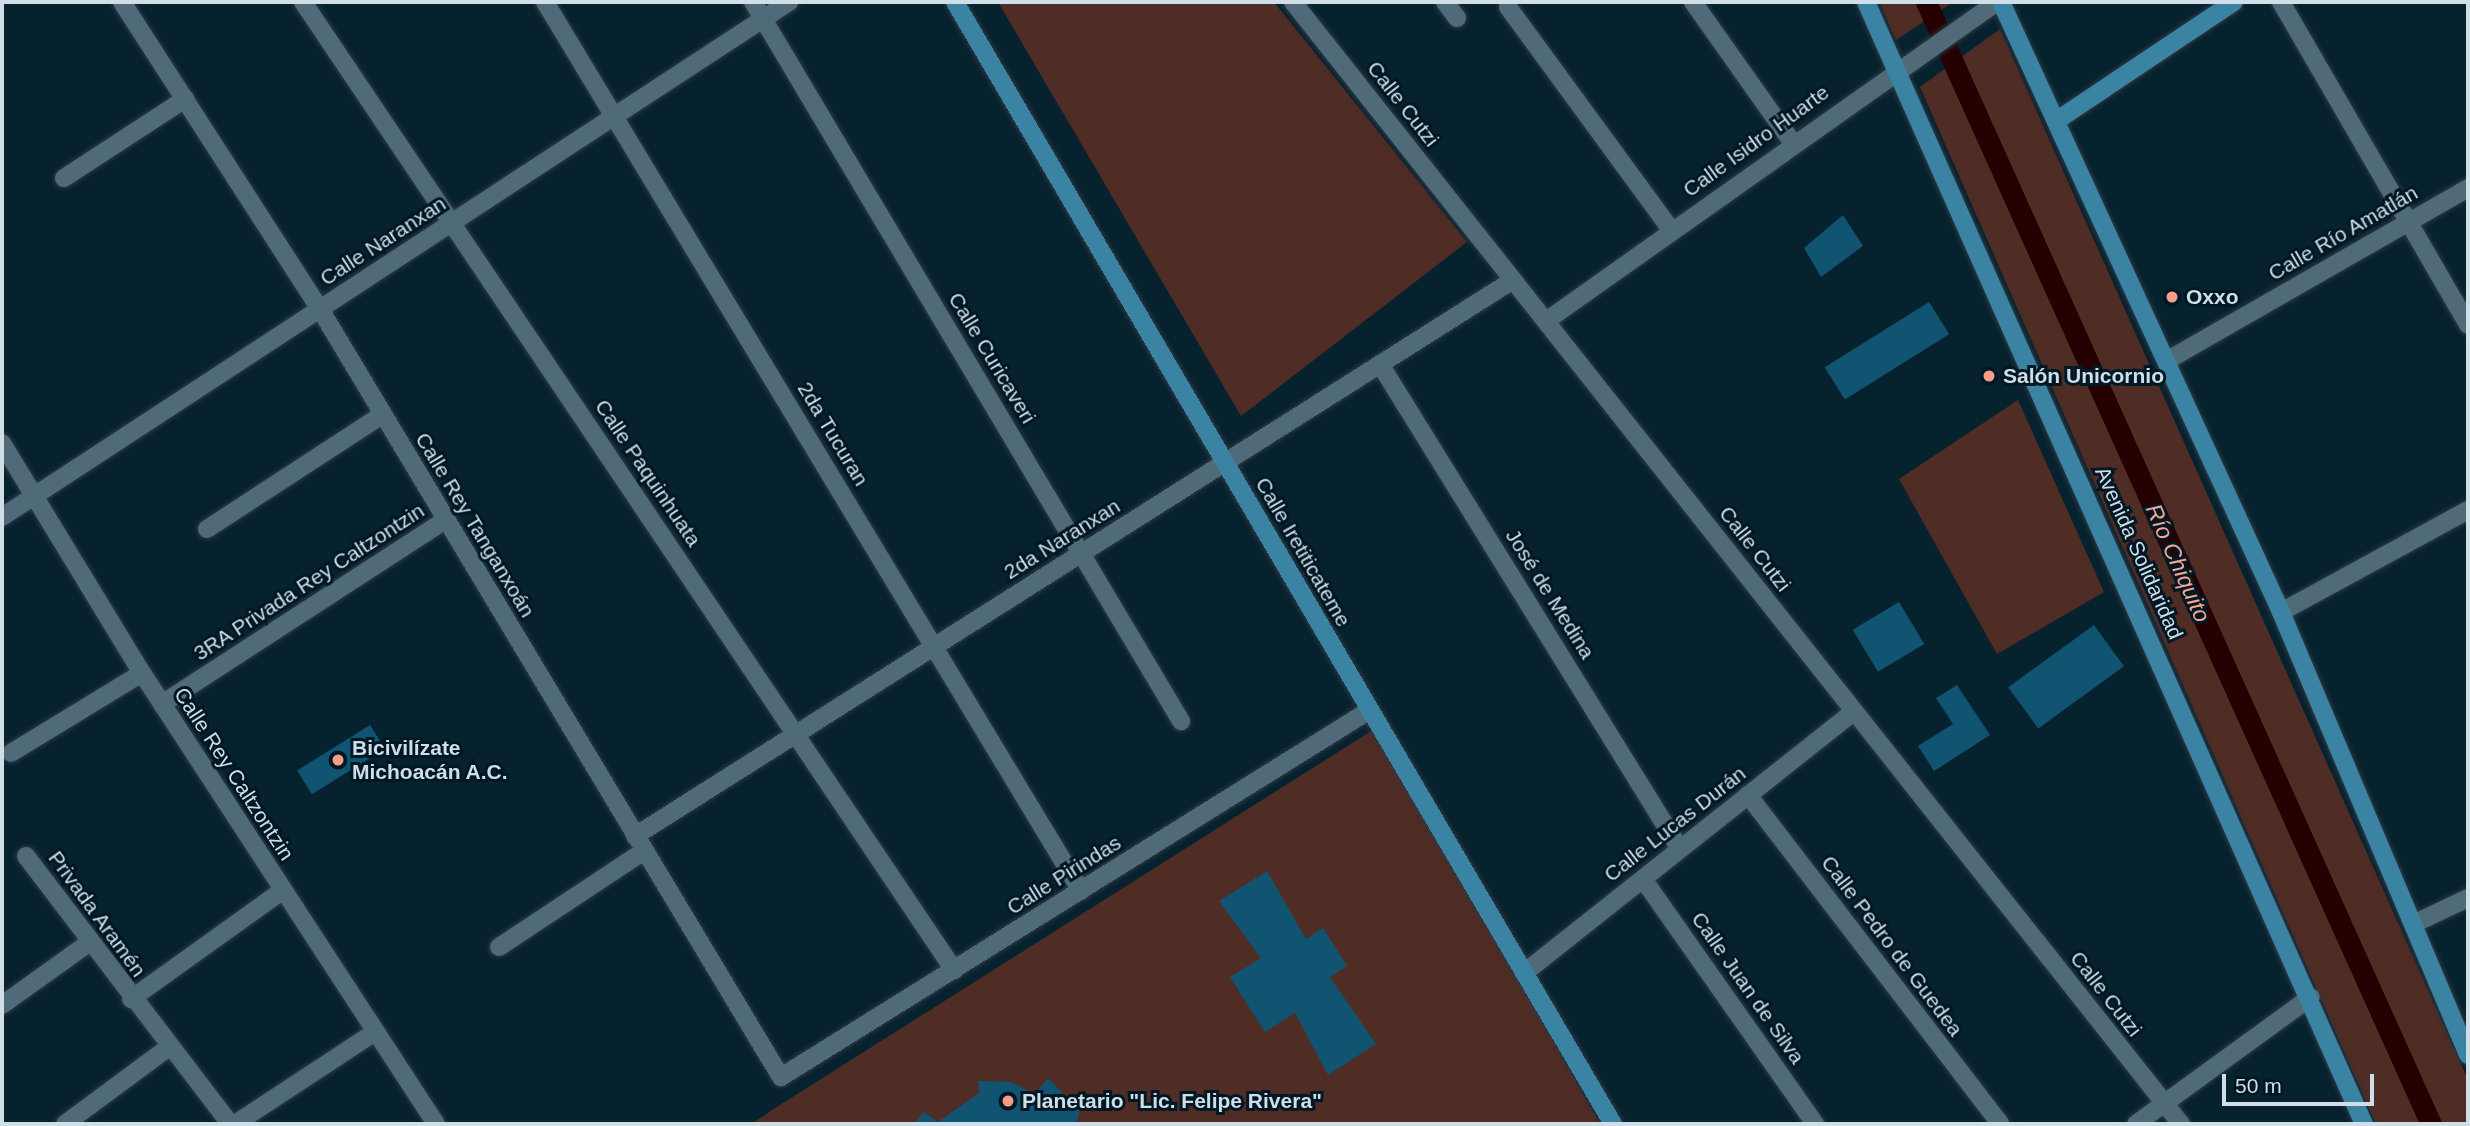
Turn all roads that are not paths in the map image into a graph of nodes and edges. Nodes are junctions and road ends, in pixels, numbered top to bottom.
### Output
1 (122, 2) edge
2 (303, 2) edge
3 (545, 2) edge
4 (753, 2) edge
5 (789, 2) edge
6 (955, 2) edge
7 (1293, 2) edge
8 (1445, 2) edge
9 (1693, 2) edge
10 (1867, 2) edge
11 (1999, 2) edge
12 (2234, 2) edge
13 (2281, 2) edge
14 (1508, 7) dead end
15 (1457, 18) dead end
16 (763, 19) junction
17 (1897, 68) junction
18 (185, 99) junction
19 (615, 117) junction
20 (2056, 121) junction
21 (1793, 143) junction
22 (64, 178) dead end
23 (2468, 188) edge
24 (2412, 220) junction
25 (452, 223) junction
26 (1671, 230) junction
27 (1513, 280) junction
28 (320, 309) junction
29 (1546, 321) junction
30 (2468, 326) edge
31 (2168, 360) junction
32 (1380, 364) junction
33 (382, 415) junction
34 (2, 443) edge
35 (1224, 462) junction
36 (34, 496) junction
37 (2468, 510) edge
38 (2, 517) edge
39 (445, 520) junction
40 (207, 529) dead end
41 (1081, 553) junction
42 (2281, 612) junction
43 (934, 646) junction
44 (142, 673) junction
45 (162, 704) junction
46 (1370, 710) junction
47 (1854, 711) junction
48 (1181, 721) dead end
49 (796, 734) junction
50 (11, 753) dead end
51 (1748, 795) junction
52 (640, 843) junction
53 (1681, 849) junction
54 (26, 856) dead end
55 (1643, 879) junction
56 (283, 890) junction
57 (1081, 891) junction
58 (2468, 898) edge
59 (2413, 924) junction
60 (90, 942) junction
61 (499, 947) dead end
62 (954, 970) junction
63 (1524, 973) junction
64 (2311, 997) junction
65 (131, 999) junction
66 (2, 1005) edge
67 (375, 1032) junction
68 (169, 1047) junction
69 (2468, 1055) edge
70 (781, 1077) joint
71 (2165, 1104) junction
72 (74, 1122) edge
73 (233, 1124) edge
74 (436, 1124) edge
75 (1613, 1124) edge
76 (1815, 1124) edge
77 (2000, 1124) edge
78 (2136, 1124) edge
79 (2181, 1124) edge
80 (2364, 1124) edge

1 - 18 street, Calle Rey Tanganxoán
2 - 25 street, Calle Paquinhuata
3 - 19 street, 2da Tucuran
4 - 16 street, Calle Curicaveri
5 - 16 street, Calle Naranxan
6 - 35 main road, Calle Iretiticateme
7 - 27 street, Calle Cutzi
8 - 15 street
9 - 21 street
10 - 17 main road, Avenida Solidaridad
11 - 17 street, Calle Isidro Huarte
11 - 20 main road
12 - 20 main road
13 - 24 street
14 - 26 street
16 - 19 street, Calle Naranxan
16 - 41 street, Calle Curicaveri
17 - 21 street, Calle Isidro Huarte
17 - 64 main road, Avenida Solidaridad
18 - 22 street
18 - 28 street, Calle Rey Tanganxoán
19 - 25 street, Calle Naranxan
19 - 43 street, 2da Tucuran
20 - 31 main road
21 - 26 street, Calle Isidro Huarte
23 - 24 street, Calle Río Amatlán
24 - 30 street
24 - 31 street, Calle Río Amatlán
25 - 28 street, Calle Naranxan
25 - 49 street, Calle Paquinhuata
26 - 29 street, Calle Isidro Huarte
27 - 29 street, Calle Cutzi
27 - 32 street, 2da Naranxan
28 - 33 street, Calle Rey Tanganxoán
28 - 36 street, Calle Naranxan
29 - 47 street, Calle Cutzi
31 - 42 main road
32 - 35 street, 2da Naranxan
32 - 53 street, José de Medina
33 - 39 street, Calle Rey Tanganxoán
33 - 40 street
34 - 36 street, Calle Rey Caltzontzin
35 - 41 street, 2da Naranxan
35 - 46 main road, Calle Iretiticateme
36 - 38 street, Calle Naranxan
36 - 44 street, Calle Rey Caltzontzin
37 - 42 street
39 - 45 street, 3RA Privada Rey Caltzontzin
39 - 52 street, Calle Rey Tanganxoán
41 - 43 street, 2da Naranxan
41 - 48 street, Calle Curicaveri
42 - 59 main road
43 - 49 street, 2da Naranxan
43 - 57 street, 2da Tucuran
44 - 45 street, Calle Rey Caltzontzin
44 - 50 street
45 - 56 street, Calle Rey Caltzontzin
46 - 57 street, Calle Pirindas
46 - 63 main road, Calle Iretiticateme
47 - 51 street, Calle Lucas Durán
47 - 71 street, Calle Cutzi
49 - 52 street, 2da Naranxan
49 - 62 street, Calle Paquinhuata
51 - 53 street, Calle Lucas Durán
51 - 77 street, Calle Pedro de Guedea
52 - 61 street, 2da Naranxan
52 - 70 street, Calle Rey Tanganxoán
53 - 55 street, Calle Lucas Durán
54 - 60 street, Privada Aramén
55 - 63 street, Calle Lucas Durán
55 - 76 street, Calle Juan de Silva
56 - 65 street
56 - 67 street, Calle Rey Caltzontzin
57 - 62 street, Calle Pirindas
58 - 59 street
59 - 69 main road
60 - 65 street, Privada Aramén
60 - 66 street
62 - 70 street, Calle Pirindas
63 - 75 main road, Calle Iretiticateme
64 - 71 street
64 - 80 main road, Avenida Solidaridad
65 - 68 street, Privada Aramén
67 - 73 street
67 - 74 street, Calle Rey Caltzontzin
68 - 72 street
68 - 73 street, Privada Aramén
71 - 78 street
71 - 79 street, Calle Cutzi

